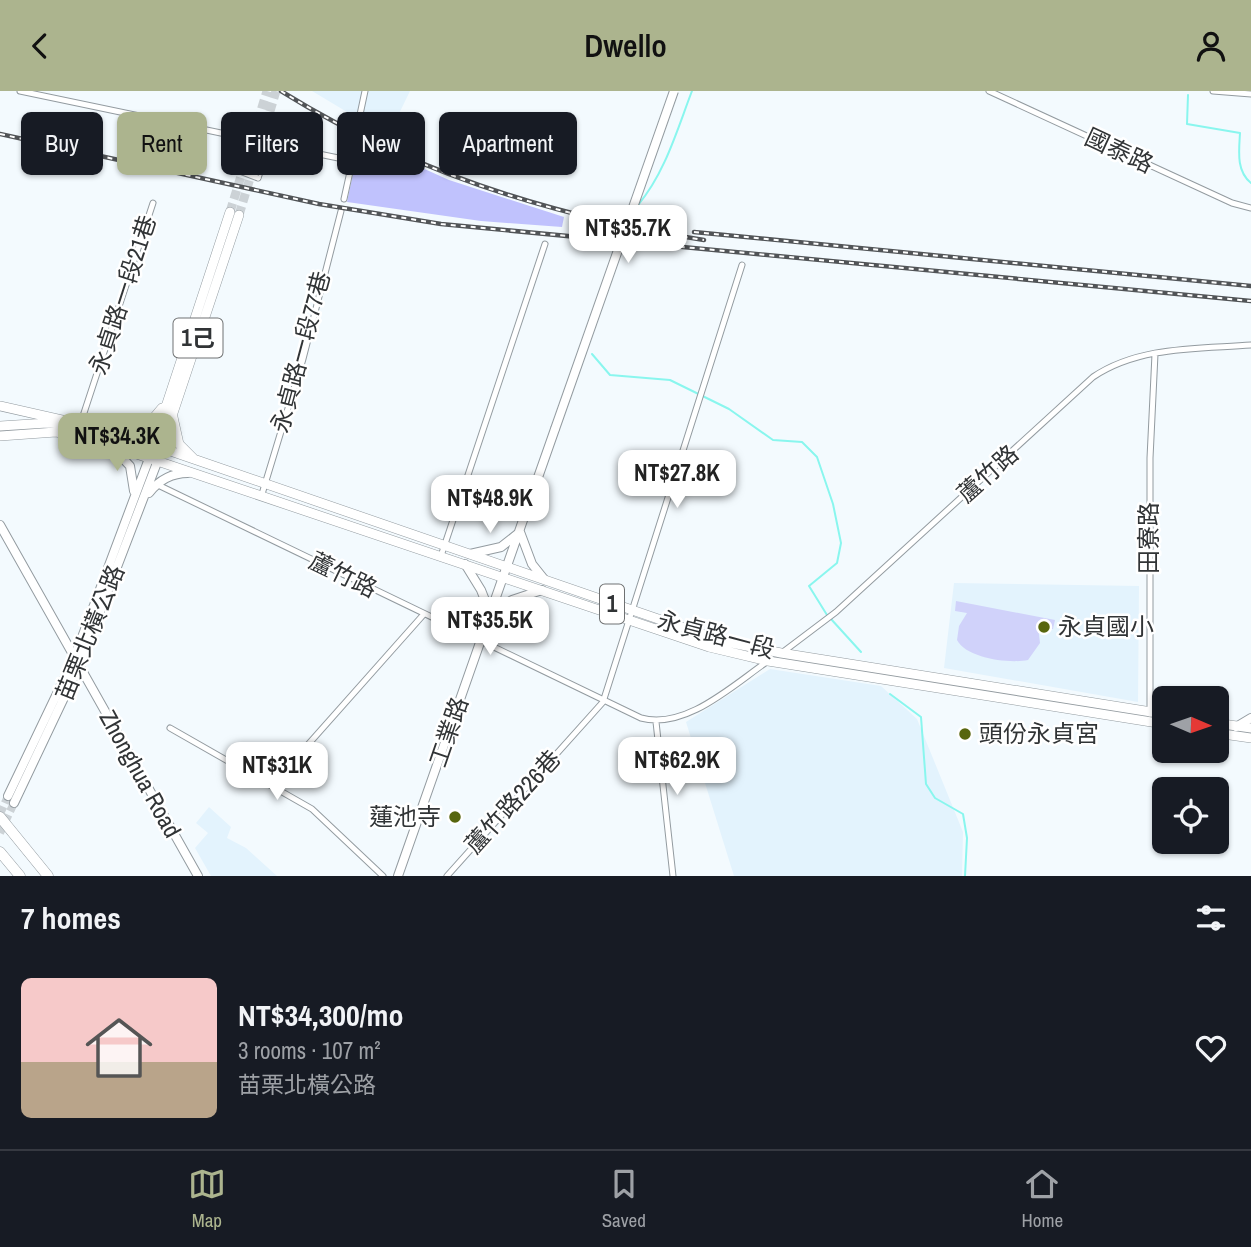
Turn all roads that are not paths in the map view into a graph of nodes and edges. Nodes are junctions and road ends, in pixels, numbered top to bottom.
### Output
1 (20, 91) edge
2 (365, 91) edge
3 (674, 91) edge
4 (989, 91) edge
5 (1213, 91) edge
6 (1251, 94) edge
7 (361, 112) edge
8 (337, 158) edge
9 (350, 175) edge
10 (344, 199) dead end
11 (153, 203) dead end
12 (1251, 208) edge
13 (341, 211) dead end
14 (545, 244) dead end
15 (742, 265) dead end
16 (1251, 345) edge
17 (1155, 354) junction
18 (171, 391) junction
19 (0, 406) edge
20 (173, 414) junction
21 (0, 426) edge
22 (75, 430) junction
23 (13, 434) junction
24 (0, 436) edge
25 (111, 439) junction
26 (0, 443) edge
27 (66, 444) dead end
28 (157, 447) junction
29 (154, 458) junction
30 (200, 469) junction
31 (156, 484) junction
32 (263, 490) junction
33 (139, 499) junction
34 (0, 525) edge
35 (520, 532) junction
36 (442, 552) junction
37 (466, 559) junction
38 (505, 573) junction
39 (544, 586) junction
40 (490, 613) junction
41 (424, 614) junction
42 (629, 615) junction
43 (480, 641) junction
44 (781, 653) junction
45 (75, 656) junction
46 (768, 661) junction
47 (79, 666) junction
48 (603, 702) junction
49 (1058, 702) junction
50 (1150, 712) junction
51 (1251, 718) edge
52 (656, 722) junction
53 (1150, 722) joint
54 (1229, 726) edge
55 (1236, 727) junction
56 (170, 728) dead end
57 (1251, 728) edge
58 (1229, 735) edge
59 (1251, 739) edge
60 (273, 785) junction
61 (0, 817) edge
62 (0, 852) edge
63 (20, 876) edge
64 (48, 876) edge
65 (198, 876) edge
66 (383, 876) edge
67 (398, 876) edge
68 (447, 876) edge
69 (673, 876) edge

1 - 8 street, bridge
2 - 7 street
3 - 35 street, 工業路, bridge
4 - 12 street, 國泰路
5 - 6 street
9 - 10 street
11 - 22 street, 永貞路一段21巷
13 - 32 street, 永貞路一段77巷
14 - 36 street
15 - 42 street, 蘆竹路226巷
16 - 17 street, 蘆竹路
17 - 44 street, 蘆竹路
17 - 50 street, 田寮路
18 - 20 main road, 1己
18 - 25 main road
18 - 28 main road, 1己
19 - 22 main road
20 - 28 main road, 1己
20 - 30 main road
21 - 22 main road, 永貞路一段 / 1
22 - 23 main road, 永貞路一段 / 1
22 - 25 main road, 永貞路一段 / 1
22 - 27 street, 永貞路一段21巷
23 - 24 main road, 永貞路一段 / 1
23 - 26 street
25 - 28 main road, 永貞路一段 / 1
25 - 29 main road, 永貞路一段 / 1
25 - 33 street
28 - 29 main road, 1己
28 - 30 main road, 永貞路一段 / 1
29 - 30 main road, 永貞路一段 / 1
29 - 33 street, 苗栗北橫公路
30 - 31 street
30 - 32 main road, 永貞路一段 / 1
31 - 33 street
31 - 41 street, 蘆竹路
32 - 36 main road, 永貞路一段 / 1
33 - 45 street, 苗栗北橫公路
33 - 47 street, 苗栗北橫公路
34 - 45 street, Zhonghua Road
35 - 37 street
35 - 38 street, 工業路
35 - 39 street
36 - 37 main road, 永貞路一段 / 1
37 - 38 main road, 永貞路一段 / 1
37 - 40 street
38 - 39 main road, 永貞路一段 / 1
38 - 40 street, 工業路
39 - 40 street
39 - 42 main road, 永貞路一段 / 1
40 - 43 street, 工業路
41 - 43 street, 蘆竹路
41 - 60 street
42 - 44 main road, 永貞路一段 / 1
42 - 46 main road, 永貞路一段 / 1
42 - 48 street, 蘆竹路226巷
43 - 48 street, 蘆竹路
43 - 67 street, 工業路
44 - 46 street
44 - 49 main road, 永貞路一段 / 1
45 - 47 street, Zhonghua Road
45 - 47 street, 苗栗北橫公路
46 - 49 main road, 永貞路一段 / 1
46 - 52 street
47 - 65 street, Zhonghua Road
48 - 52 street, 蘆竹路
48 - 68 street, 蘆竹路226巷
49 - 50 main road, 永貞路一段 / 1
49 - 53 main road, 永貞路一段 / 1
50 - 53 street, 田寮路
51 - 55 street
52 - 69 street
54 - 55 main road
55 - 57 main road
56 - 60 street
58 - 59 main road
60 - 66 street
61 - 64 highway
62 - 63 highway

